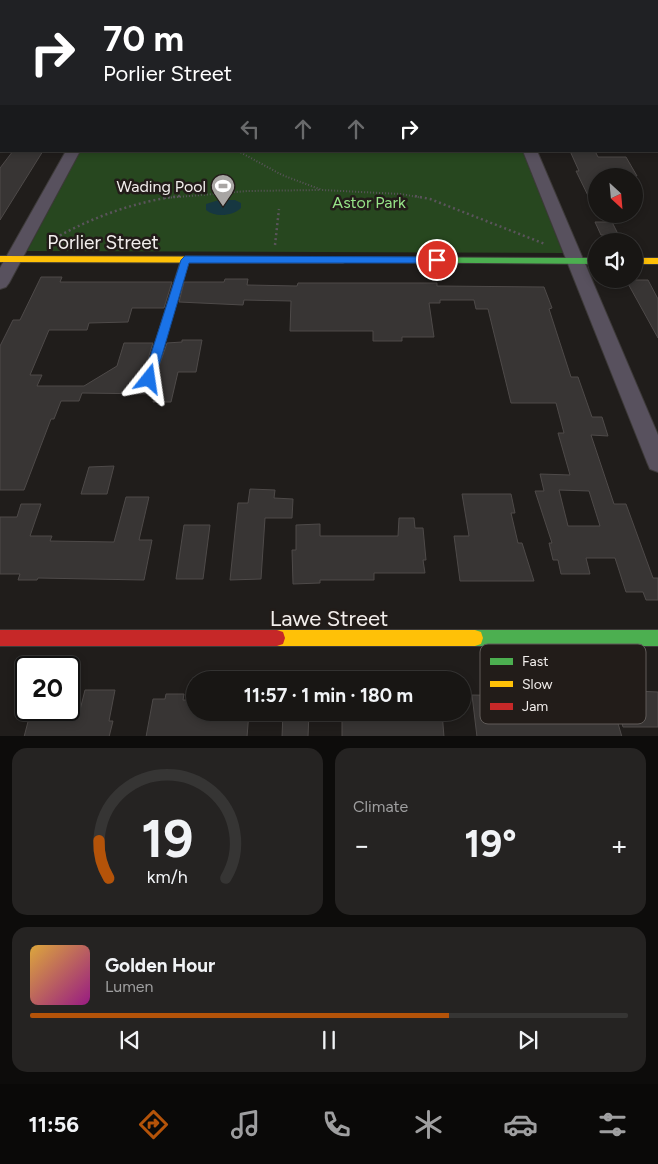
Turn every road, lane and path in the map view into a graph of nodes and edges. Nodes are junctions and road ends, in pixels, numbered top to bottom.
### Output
1 (72, 152) edge
2 (240, 152) edge
3 (530, 152) edge
4 (322, 190) junction
5 (279, 209) dead end
6 (548, 246) dead end
7 (43, 249) dead end
8 (275, 250) dead end
9 (7, 259) edge
10 (185, 260) junction
11 (574, 261) junction
12 (588, 261) edge
13 (643, 261) edge
14 (658, 261) edge
15 (0, 283) edge
16 (149, 379) dead end
17 (658, 462) edge
18 (0, 638) edge
19 (658, 638) edge

1 - 9 street
2 - 4 path
3 - 11 street
4 - 6 path
4 - 7 path
5 - 8 path
9 - 10 street, Porlier Street
9 - 15 street
10 - 11 street, Porlier Street
10 - 16 lane
11 - 12 street, Porlier Street
11 - 17 street
13 - 14 street
18 - 19 street, Lawe Street

